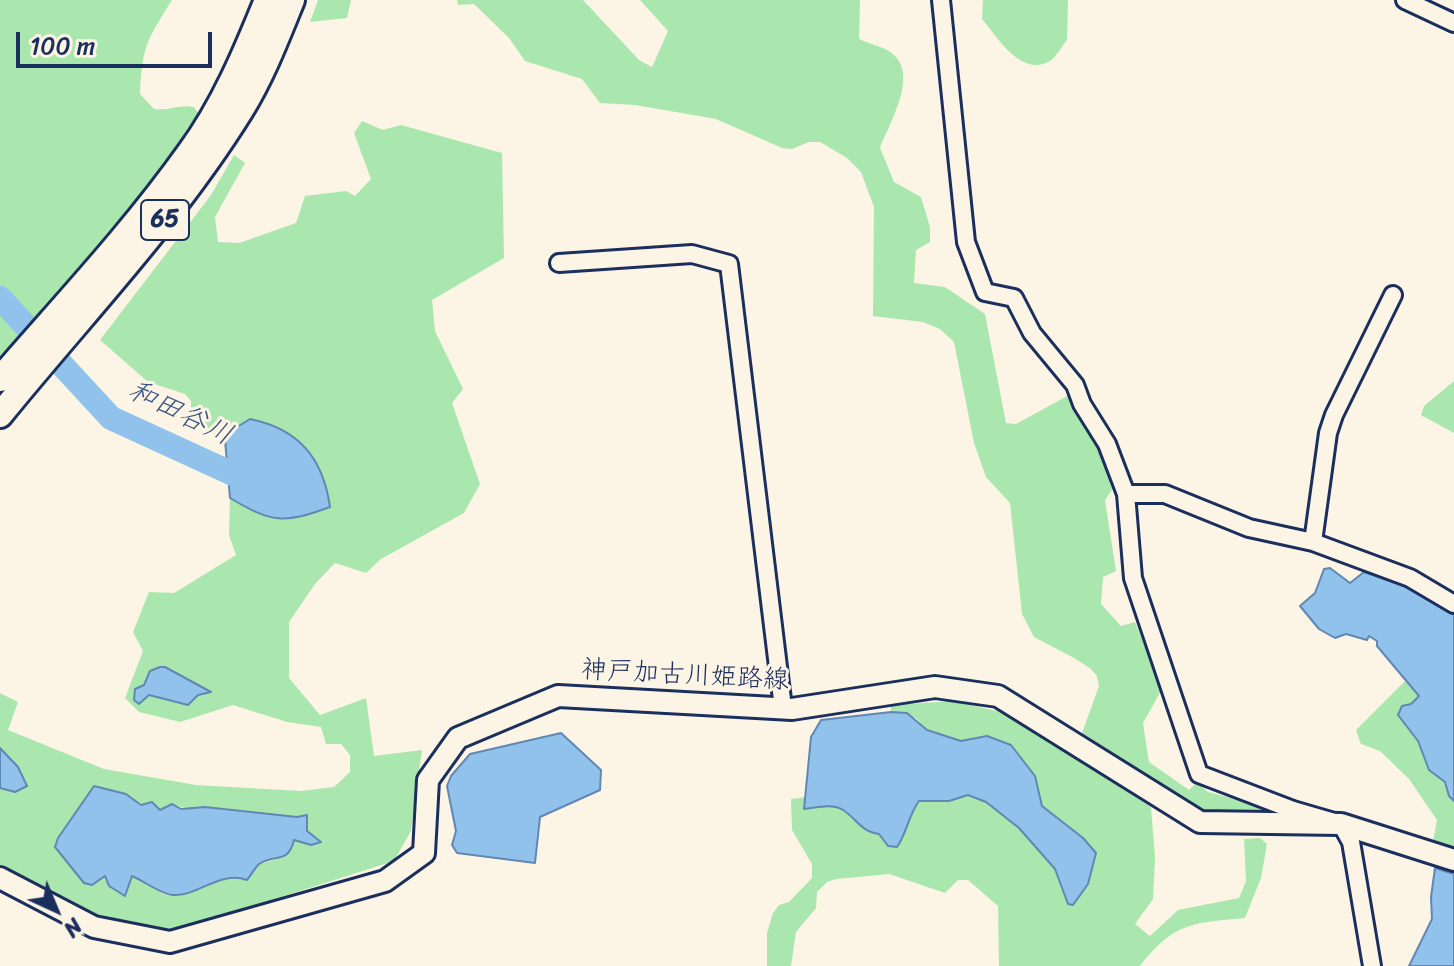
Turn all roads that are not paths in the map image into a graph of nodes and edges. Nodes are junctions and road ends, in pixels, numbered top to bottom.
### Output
1 (267, 0) edge
2 (292, 0) edge
3 (941, 0) edge
4 (1405, 0) edge
5 (1454, 23) edge
6 (559, 263) dead end
7 (1393, 295) dead end
8 (0, 379) edge
9 (0, 415) edge
10 (1126, 494) junction
11 (1313, 542) junction
12 (1454, 604) edge
13 (783, 708) junction
14 (1341, 824) junction
15 (1454, 860) edge
16 (0, 878) edge
17 (1372, 966) edge

1 - 8 main road, 65
2 - 9 main road, 65
3 - 10 street
4 - 5 street
6 - 13 street
7 - 11 street
10 - 11 street
10 - 14 street
11 - 12 street
13 - 14 street, 神戸加古川姫路線
13 - 16 street, 神戸加古川姫路線
14 - 15 street, 神戸加古川姫路線
14 - 17 street

